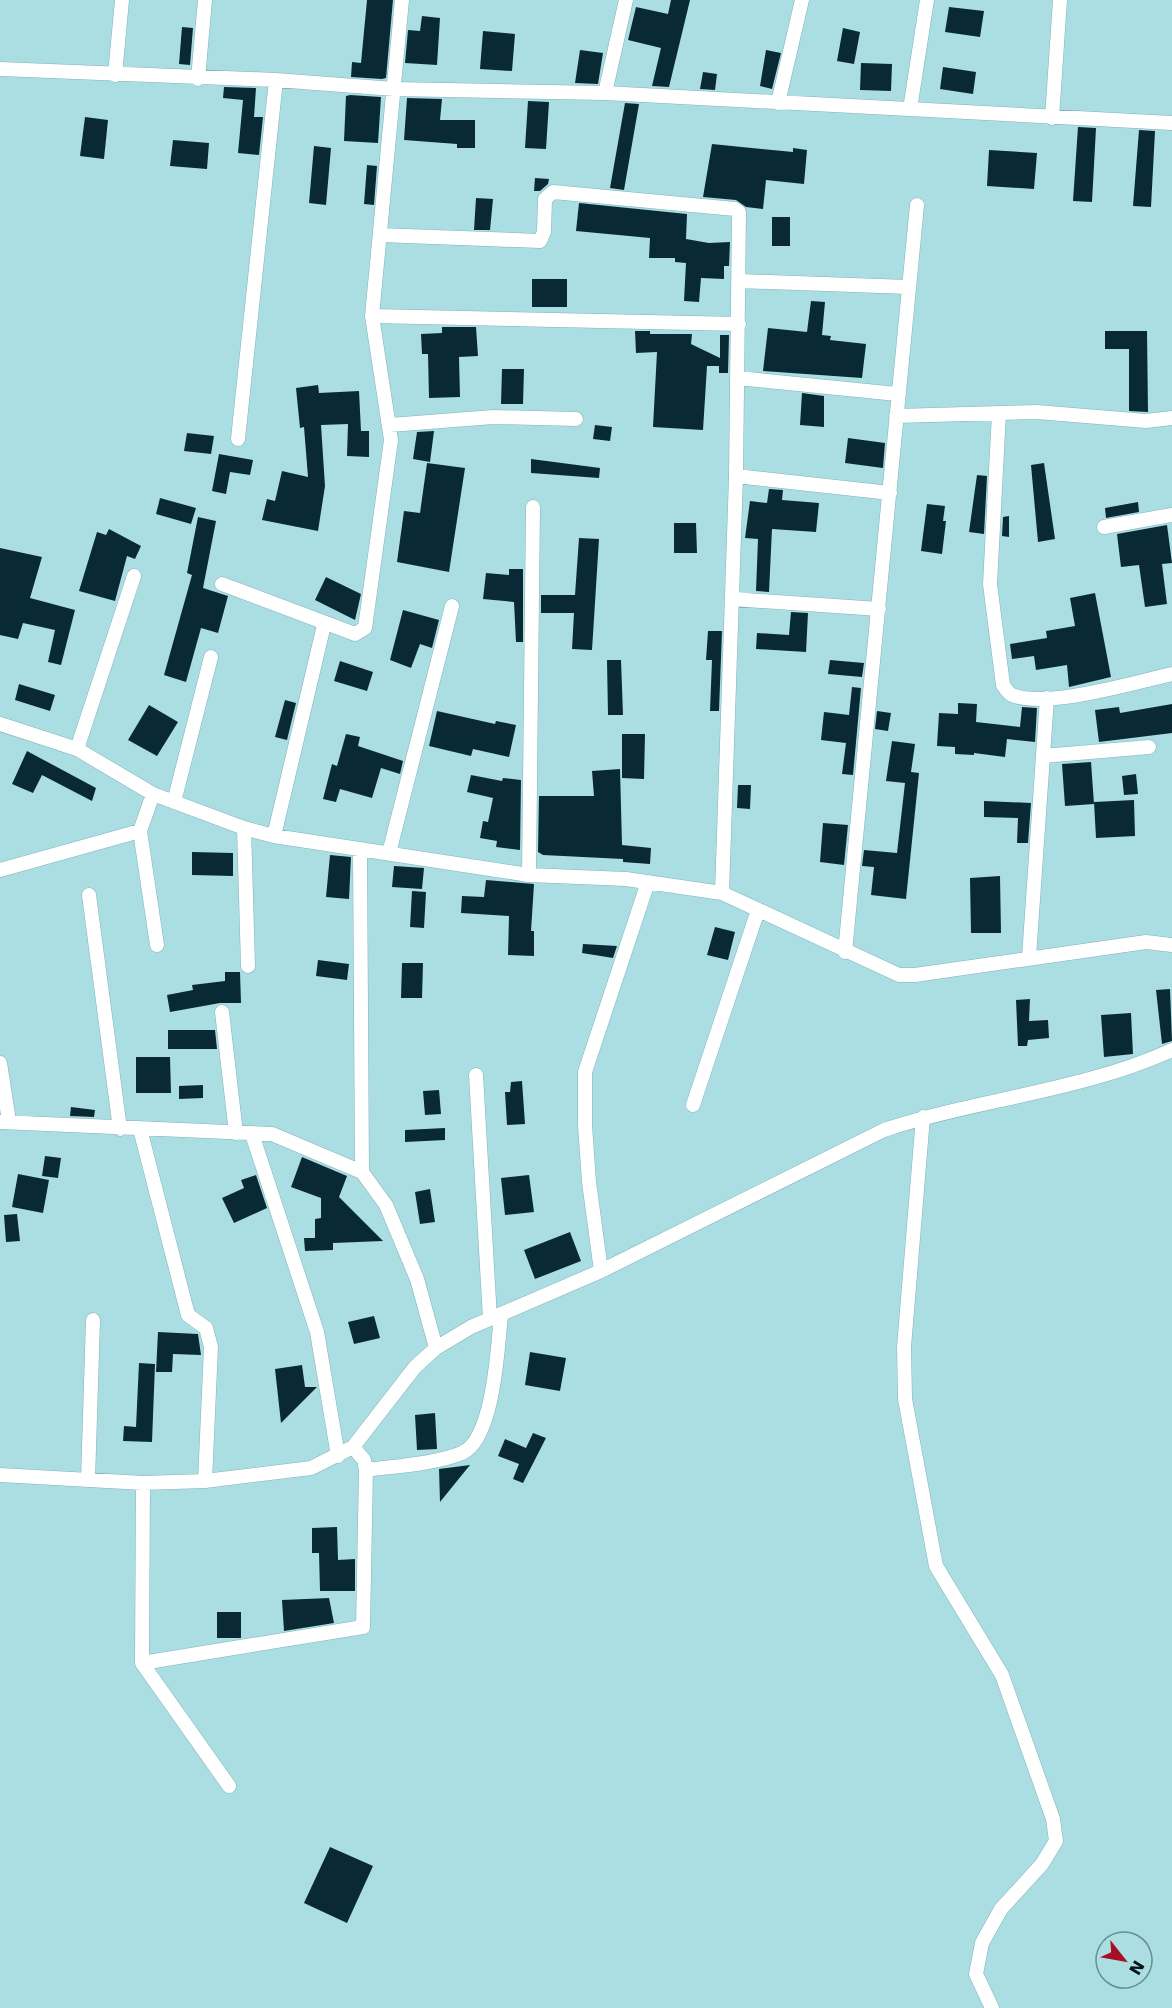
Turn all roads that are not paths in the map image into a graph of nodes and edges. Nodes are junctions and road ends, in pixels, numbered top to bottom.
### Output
1 (122, 0) edge
2 (205, 0) edge
3 (402, 0) edge
4 (626, 0) edge
5 (802, 0) edge
6 (927, 0) edge
7 (1060, 0) edge
8 (0, 69) edge
9 (115, 75) junction
10 (198, 79) junction
11 (276, 80) junction
12 (394, 89) junction
13 (605, 93) junction
14 (778, 103) junction
15 (910, 109) junction
16 (1052, 118) junction
17 (1172, 123) edge
18 (917, 205) dead end
19 (381, 235) junction
20 (739, 281) junction
21 (908, 287) junction
22 (372, 316) junction
23 (739, 324) junction
24 (738, 378) junction
25 (897, 394) junction
26 (999, 413) junction
27 (896, 416) junction
28 (1172, 418) edge
29 (576, 419) dead end
30 (390, 425) junction
31 (238, 439) dead end
32 (736, 476) junction
33 (890, 493) junction
34 (533, 507) dead end
35 (1172, 515) edge
36 (1104, 527) dead end
37 (134, 576) dead end
38 (222, 584) dead end
39 (732, 599) junction
40 (453, 606) dead end
41 (879, 609) junction
42 (324, 625) junction
43 (211, 657) dead end
44 (1172, 674) edge
45 (1047, 698) junction
46 (0, 724) edge
47 (1149, 747) dead end
48 (77, 749) junction
49 (1043, 756) junction
50 (153, 794) junction
51 (174, 802) junction
52 (244, 828) junction
53 (140, 831) junction
54 (274, 836) junction
55 (360, 849) junction
56 (389, 853) junction
57 (0, 870) edge
58 (529, 875) junction
59 (648, 882) junction
60 (722, 893) junction
61 (89, 895) dead end
62 (758, 910) junction
63 (157, 945) dead end
64 (1172, 945) edge
65 (844, 952) junction
66 (1029, 957) junction
67 (248, 966) dead end
68 (222, 1012) dead end
69 (1172, 1050) edge
70 (0, 1064) edge
71 (476, 1075) dead end
72 (693, 1105) dead end
73 (923, 1117) junction
74 (4, 1121) edge
75 (120, 1129) junction
76 (140, 1129) junction
77 (236, 1133) junction
78 (252, 1134) junction
79 (362, 1172) junction
80 (601, 1272) junction
81 (495, 1317) junction
82 (93, 1320) dead end
83 (436, 1348) junction
84 (353, 1447) junction
85 (338, 1456) junction
86 (366, 1470) junction
87 (0, 1475) edge
88 (88, 1480) junction
89 (205, 1481) junction
90 (143, 1483) junction
91 (142, 1663) junction
92 (229, 1786) dead end
93 (992, 2008) edge

1 - 9 street
2 - 10 street
3 - 12 street
4 - 13 street
5 - 14 street
6 - 15 street
7 - 16 street
8 - 9 street
9 - 10 street
10 - 11 street
11 - 12 street
11 - 31 street
12 - 13 street
12 - 19 street
13 - 14 street
14 - 15 street
15 - 16 street
16 - 17 street
18 - 21 street
19 - 20 street
19 - 22 street
20 - 21 street
20 - 23 street
21 - 25 street
22 - 23 street
22 - 30 street
23 - 24 street
24 - 25 street
24 - 32 street
25 - 27 street
26 - 27 street
26 - 28 street
26 - 45 street
27 - 33 street
29 - 30 street
30 - 42 street
32 - 33 street
32 - 39 street
33 - 41 street
34 - 58 street
35 - 36 street
37 - 48 street
38 - 42 street
39 - 41 street
39 - 60 street
40 - 56 street
41 - 65 street
42 - 54 street
43 - 51 street
44 - 45 street
45 - 49 street
46 - 48 street
47 - 49 street
48 - 50 street
49 - 66 street
50 - 51 street
50 - 53 street
51 - 52 street
52 - 54 street
52 - 67 street
53 - 57 street
53 - 63 street
54 - 55 street
55 - 56 street
55 - 79 street
56 - 58 street
58 - 59 street
59 - 60 street
59 - 80 street
60 - 62 street
61 - 75 street
62 - 65 street
62 - 72 street
64 - 66 street
65 - 66 street
68 - 77 street
69 - 73 street
70 - 74 street
71 - 81 street
73 - 80 street
73 - 93 street
74 - 75 street
75 - 76 street
76 - 77 street
76 - 89 street
77 - 78 street
78 - 79 street
78 - 85 street
79 - 83 street
80 - 81 street
81 - 83 street
81 - 86 street
82 - 88 street
83 - 84 street
84 - 85 street
84 - 86 street
85 - 89 street
86 - 91 street
87 - 88 street
88 - 90 street
89 - 90 street
90 - 91 street
91 - 92 street

